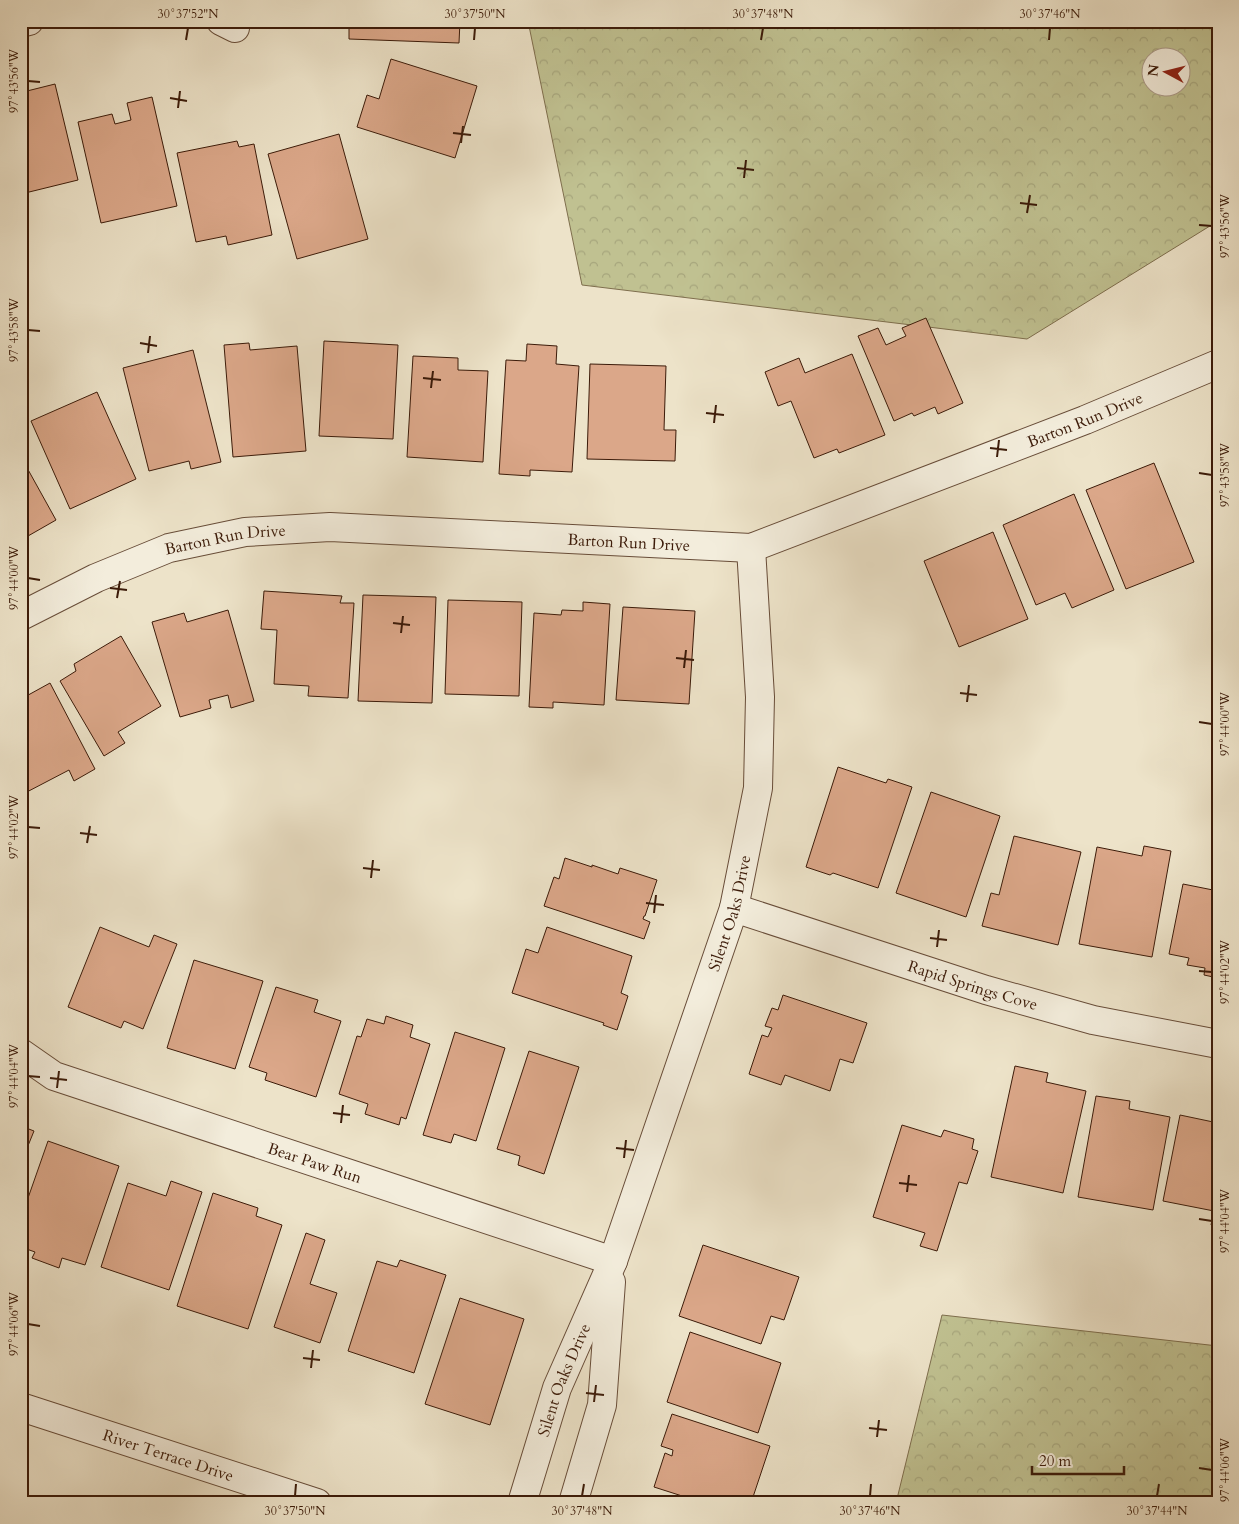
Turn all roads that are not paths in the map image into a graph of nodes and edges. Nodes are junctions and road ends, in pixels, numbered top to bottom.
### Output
1 (29, 21) edge
2 (21, 23) edge
3 (1218, 364) edge
4 (751, 548) junction
5 (21, 616) edge
6 (734, 908) junction
7 (1218, 1044) edge
8 (21, 1053) edge
9 (613, 1261) junction
10 (21, 1407) edge
11 (317, 1503) edge
12 (522, 1503) edge
13 (573, 1503) edge

1 - 2 street
3 - 4 street, Barton Run Drive
4 - 5 street, Barton Run Drive
4 - 6 street, Silent Oaks Drive
6 - 7 street, Rapid Springs Cove
6 - 9 street, Silent Oaks Drive
8 - 9 street, Bear Paw Run
9 - 12 street, Silent Oaks Drive
9 - 13 street, Silent Oaks Drive
10 - 11 street, River Terrace Drive

